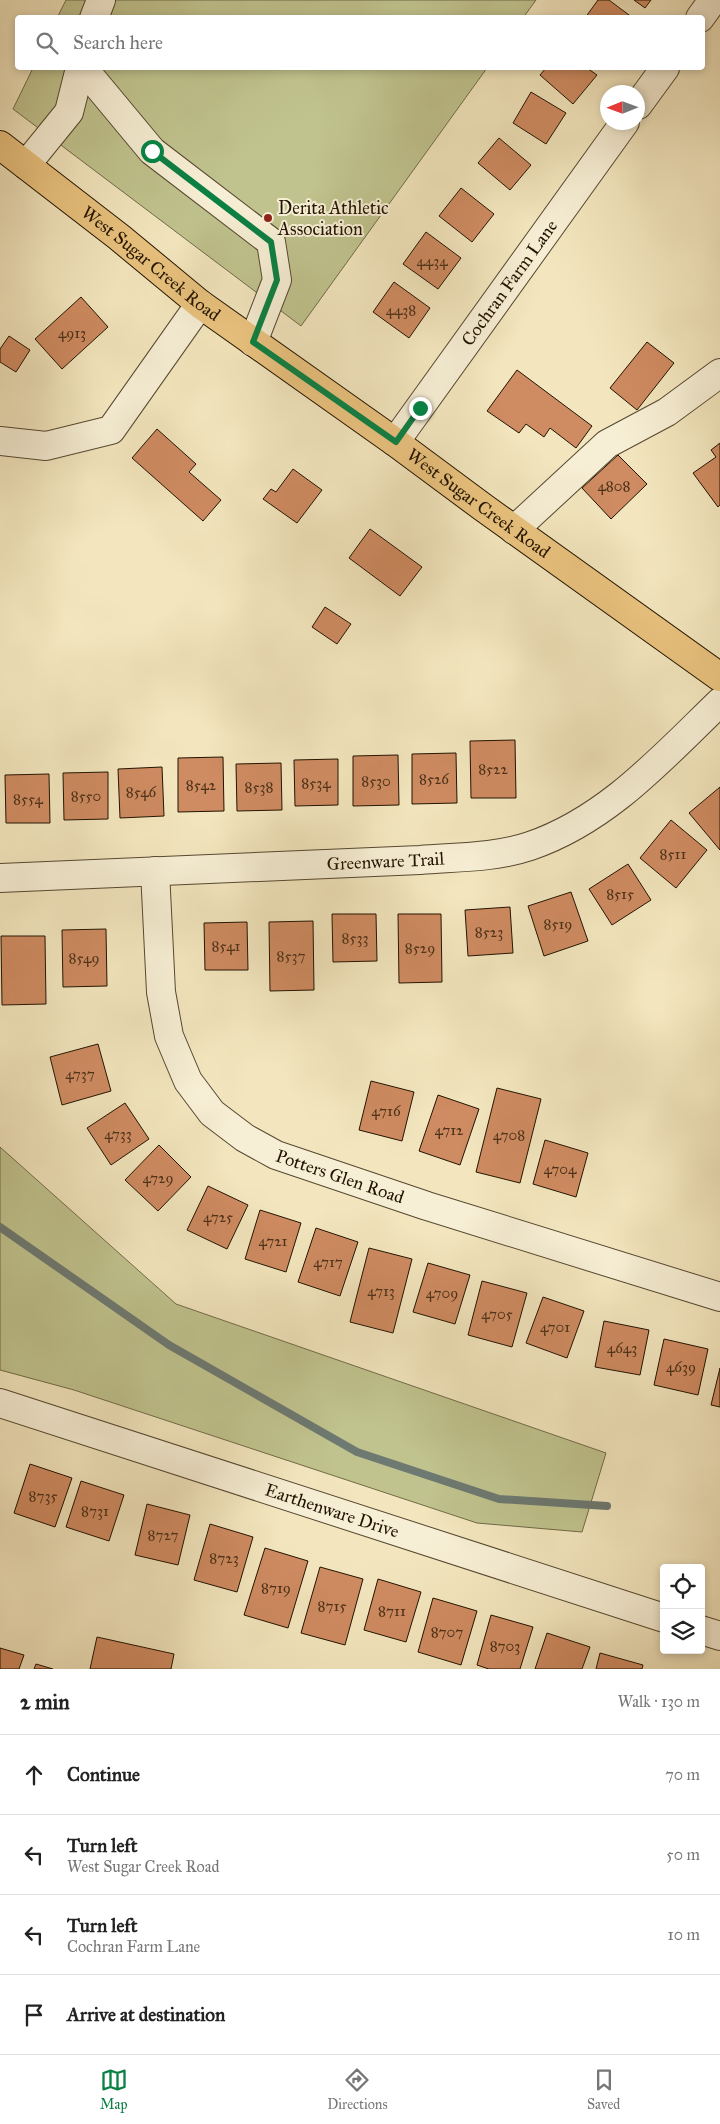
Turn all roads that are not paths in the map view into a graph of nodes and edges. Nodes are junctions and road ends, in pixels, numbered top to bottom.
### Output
1 (101, 0) edge
2 (713, 0) edge
3 (95, 15) edge
4 (702, 15) edge
5 (80, 70) edge
6 (83, 70) edge
7 (663, 70) edge
8 (645, 95) edge
9 (619, 130) edge
10 (0, 145) edge
11 (26, 165) junction
12 (200, 304) junction
13 (253, 342) junction
14 (720, 373) edge
15 (0, 441) edge
16 (396, 442) junction
17 (514, 530) junction
18 (720, 677) edge
19 (720, 702) edge
20 (155, 871) junction
21 (0, 878) edge
22 (720, 1297) edge
23 (0, 1403) edge
24 (660, 1617) edge
25 (705, 1631) edge
26 (720, 1636) edge

1 - 3 street
2 - 4 street
5 - 11 street
6 - 13 street
7 - 8 street
9 - 16 street, Cochran Farm Lane
10 - 11 main road, West Sugar Creek Road
11 - 12 main road, West Sugar Creek Road
12 - 13 main road, West Sugar Creek Road
12 - 15 street
13 - 16 main road, West Sugar Creek Road
14 - 17 street
16 - 17 main road, West Sugar Creek Road
17 - 18 main road, West Sugar Creek Road
19 - 20 street, Greenware Trail
20 - 21 street, Greenware Trail
20 - 22 street, Potters Glen Road
23 - 24 street, Earthenware Drive
25 - 26 street

